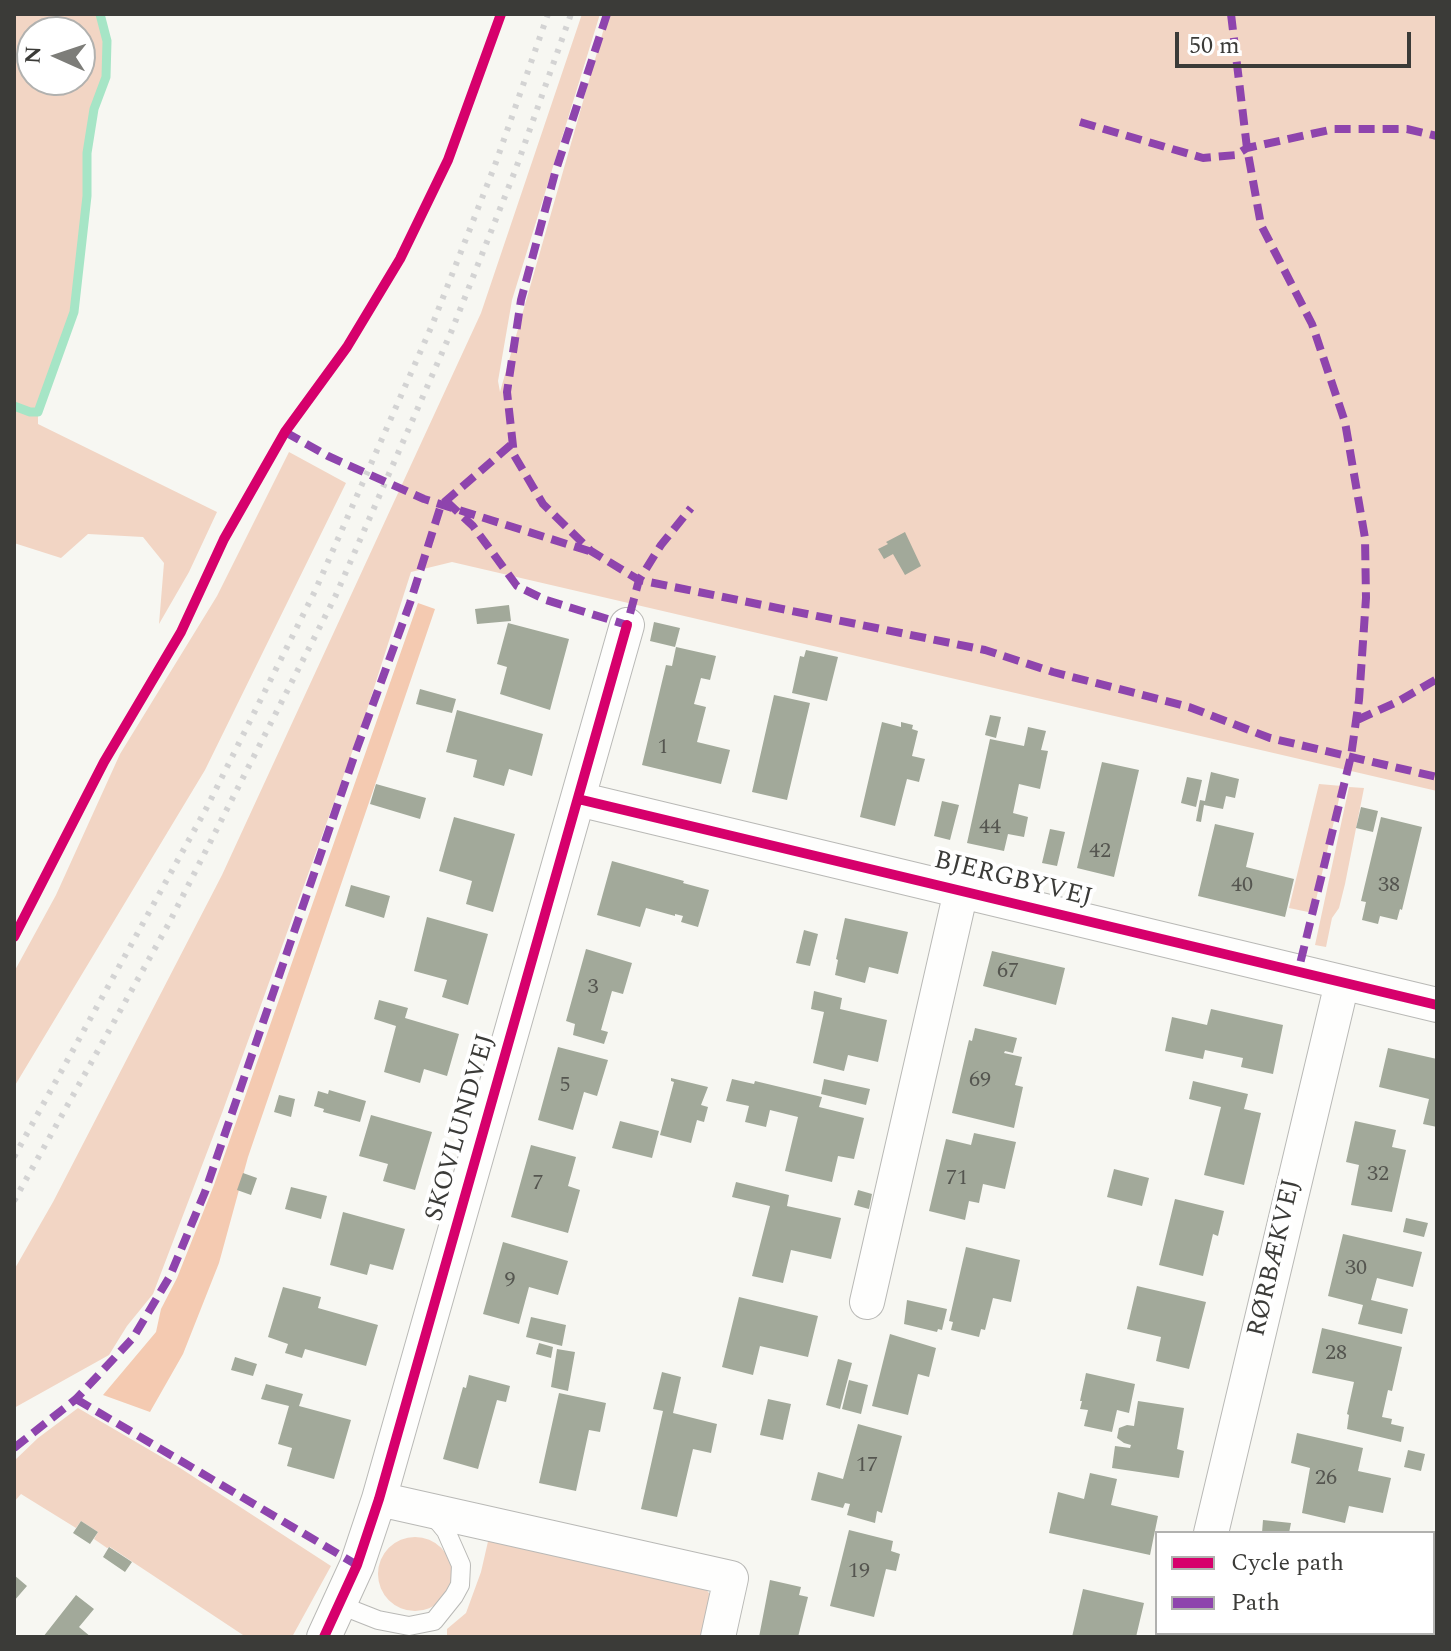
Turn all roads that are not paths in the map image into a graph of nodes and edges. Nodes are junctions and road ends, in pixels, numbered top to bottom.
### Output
1 (627, 625) dead end
2 (578, 799) junction
3 (961, 891) junction
4 (1342, 983) junction
5 (1437, 1005) edge
6 (867, 1302) dead end
7 (379, 1499) junction
8 (429, 1511) junction
9 (1211, 1531) edge
10 (340, 1605) junction
11 (324, 1637) edge
12 (718, 1637) edge

1 - 2 street, SKOVLUNDVEJ
2 - 3 street, BJERGBYVEJ
2 - 7 street, SKOVLUNDVEJ
3 - 4 street, BJERGBYVEJ
3 - 6 street, BJERGBYVEJ
4 - 5 street, BJERGBYVEJ
4 - 9 street, RØRBÆKVEJ
7 - 8 street
7 - 10 street, SKOVLUNDVEJ
8 - 10 lane
8 - 12 street
10 - 11 street, SKOVLUNDVEJ

